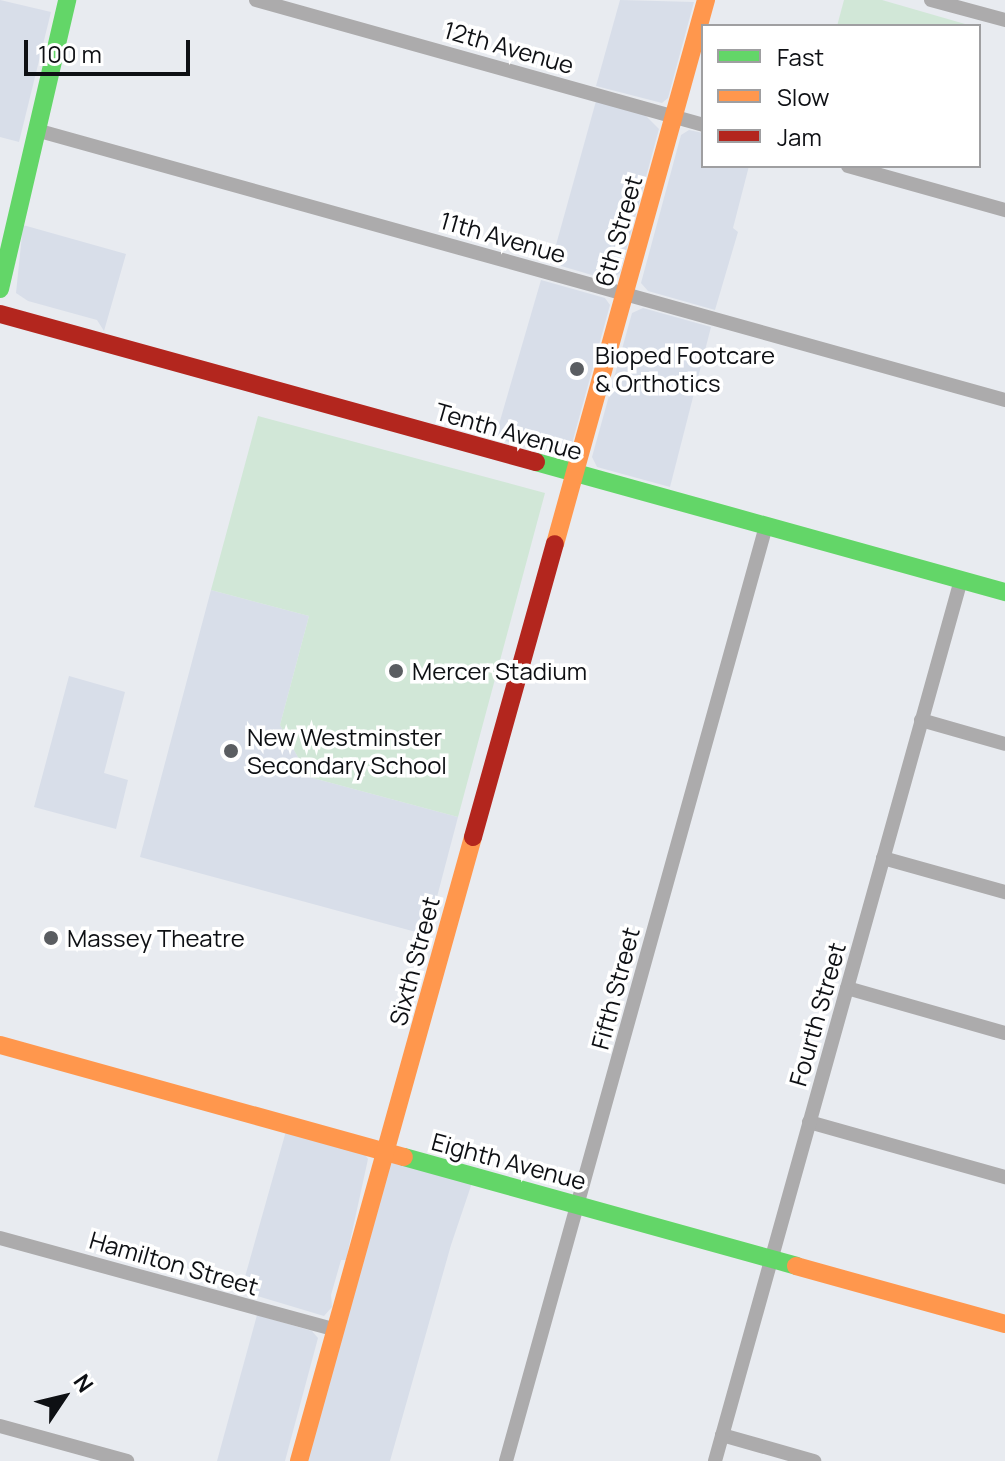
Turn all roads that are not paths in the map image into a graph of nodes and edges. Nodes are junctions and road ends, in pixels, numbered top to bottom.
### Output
1 (67, 0) edge
2 (256, 0) edge
3 (706, 0) edge
4 (931, 0) edge
5 (1005, 20) edge
6 (674, 116) junction
7 (701, 124) edge
8 (36, 130) junction
9 (855, 168) edge
10 (1005, 210) edge
11 (0, 289) edge
12 (625, 294) junction
13 (0, 314) edge
14 (1005, 400) edge
15 (574, 474) junction
16 (766, 526) junction
17 (961, 580) junction
18 (1005, 592) edge
19 (921, 720) junction
20 (1005, 744) edge
21 (883, 858) junction
22 (1005, 892) edge
23 (847, 988) junction
24 (1005, 1033) edge
25 (0, 1045) edge
26 (809, 1122) junction
27 (386, 1151) junction
28 (1005, 1177) edge
29 (578, 1204) junction
30 (0, 1238) edge
31 (771, 1260) junction
32 (1005, 1324) edge
33 (336, 1330) junction
34 (0, 1426) edge
35 (722, 1435) junction
36 (127, 1461) edge
37 (299, 1461) edge
38 (506, 1461) edge
39 (715, 1461) edge
40 (814, 1461) edge

1 - 8 street
2 - 6 street, 12th Avenue
3 - 6 street, 6th Street
4 - 5 street
6 - 7 street, 12th Avenue
6 - 12 street, 6th Street
8 - 11 street
8 - 12 street, 11th Avenue
9 - 10 street
12 - 14 street, 11th Avenue
12 - 15 street, 6th Street
13 - 15 street, Tenth Avenue
15 - 16 street, Tenth Avenue
15 - 27 street, Sixth Street
16 - 17 street, Tenth Avenue
16 - 29 street, Fifth Street
17 - 18 street, Tenth Avenue
17 - 19 street, Fourth Street
19 - 20 street
19 - 21 street, Fourth Street
21 - 22 street
21 - 23 street, Fourth Street
23 - 24 street
23 - 26 street, Fourth Street
25 - 27 street, Eighth Avenue
26 - 28 street
26 - 31 street, Fourth Street
27 - 29 street, Eighth Avenue
27 - 33 street, Sixth Street
29 - 31 street, Eighth Avenue
29 - 38 street, Fifth Street
30 - 33 street, Hamilton Street
31 - 32 street, Eighth Avenue
31 - 35 street, Fourth Street
33 - 37 street, Sixth Street
34 - 36 street
35 - 39 street, Fourth Street
35 - 40 street

